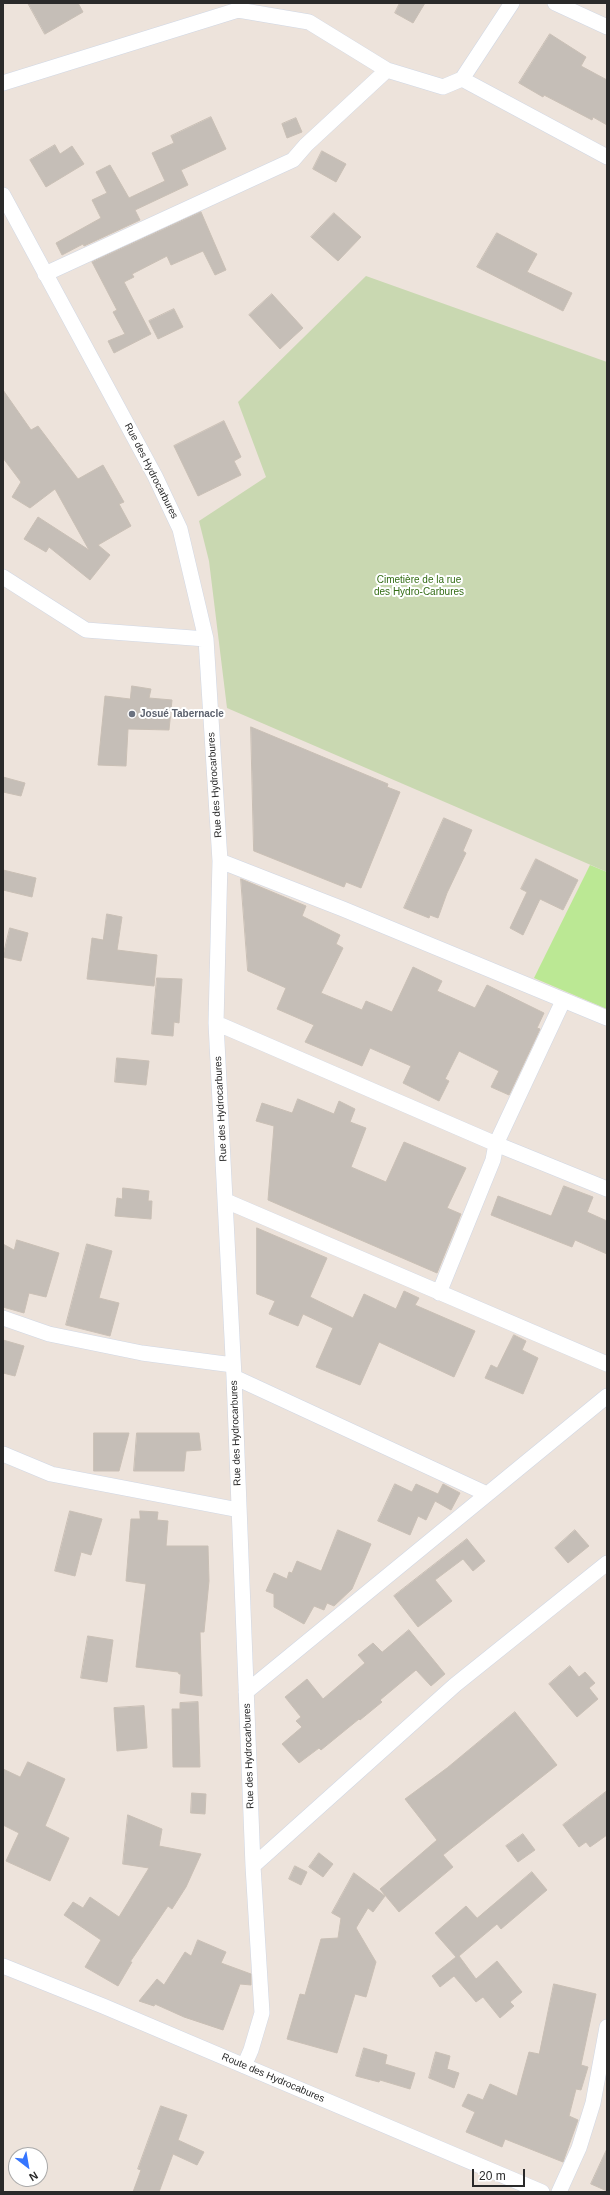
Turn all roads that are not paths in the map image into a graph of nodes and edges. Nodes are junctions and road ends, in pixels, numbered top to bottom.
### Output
1 (512, 3) edge
2 (555, 3) edge
3 (607, 27) edge
4 (388, 70) junction
5 (462, 79) junction
6 (3, 83) edge
7 (607, 157) edge
8 (3, 195) edge
9 (45, 274) junction
10 (3, 577) edge
11 (206, 638) junction
12 (220, 861) junction
13 (563, 1000) junction
14 (607, 1018) edge
15 (216, 1023) junction
16 (496, 1144) junction
17 (607, 1189) edge
18 (226, 1201) junction
19 (439, 1293) junction
20 (3, 1318) edge
21 (607, 1364) edge
22 (233, 1371) junction
23 (607, 1396) edge
24 (3, 1454) edge
25 (487, 1494) junction
26 (239, 1510) junction
27 (607, 1563) edge
28 (246, 1692) junction
29 (253, 1866) junction
30 (3, 1966) edge
31 (607, 2027) edge
32 (244, 2066) junction
33 (542, 2192) edge
34 (559, 2192) edge

1 - 5 street
2 - 3 street
4 - 5 street
4 - 6 street
4 - 9 street
5 - 7 street
8 - 9 street, Rue des Hydrocarbures
9 - 11 street, Rue des Hydrocarbures
10 - 11 street
11 - 12 street, Rue des Hydrocarbures
12 - 13 street
12 - 15 street, Rue des Hydrocarbures
13 - 14 street
13 - 16 street
15 - 16 street
15 - 18 street, Rue des Hydrocarbures
16 - 17 street
16 - 19 street
18 - 19 street
18 - 22 street, Rue des Hydrocarbures
19 - 21 street
20 - 22 street
22 - 25 street
22 - 26 street, Rue des Hydrocarbures
23 - 25 street
24 - 26 street
25 - 28 street
26 - 28 street, Rue des Hydrocarbures
27 - 29 street
28 - 29 street, Rue des Hydrocarbures
29 - 32 street, Rue des Hydrocarbures
30 - 32 street, Route des Hydrocabures
31 - 34 street
32 - 33 street, Route des Hydrocabures

